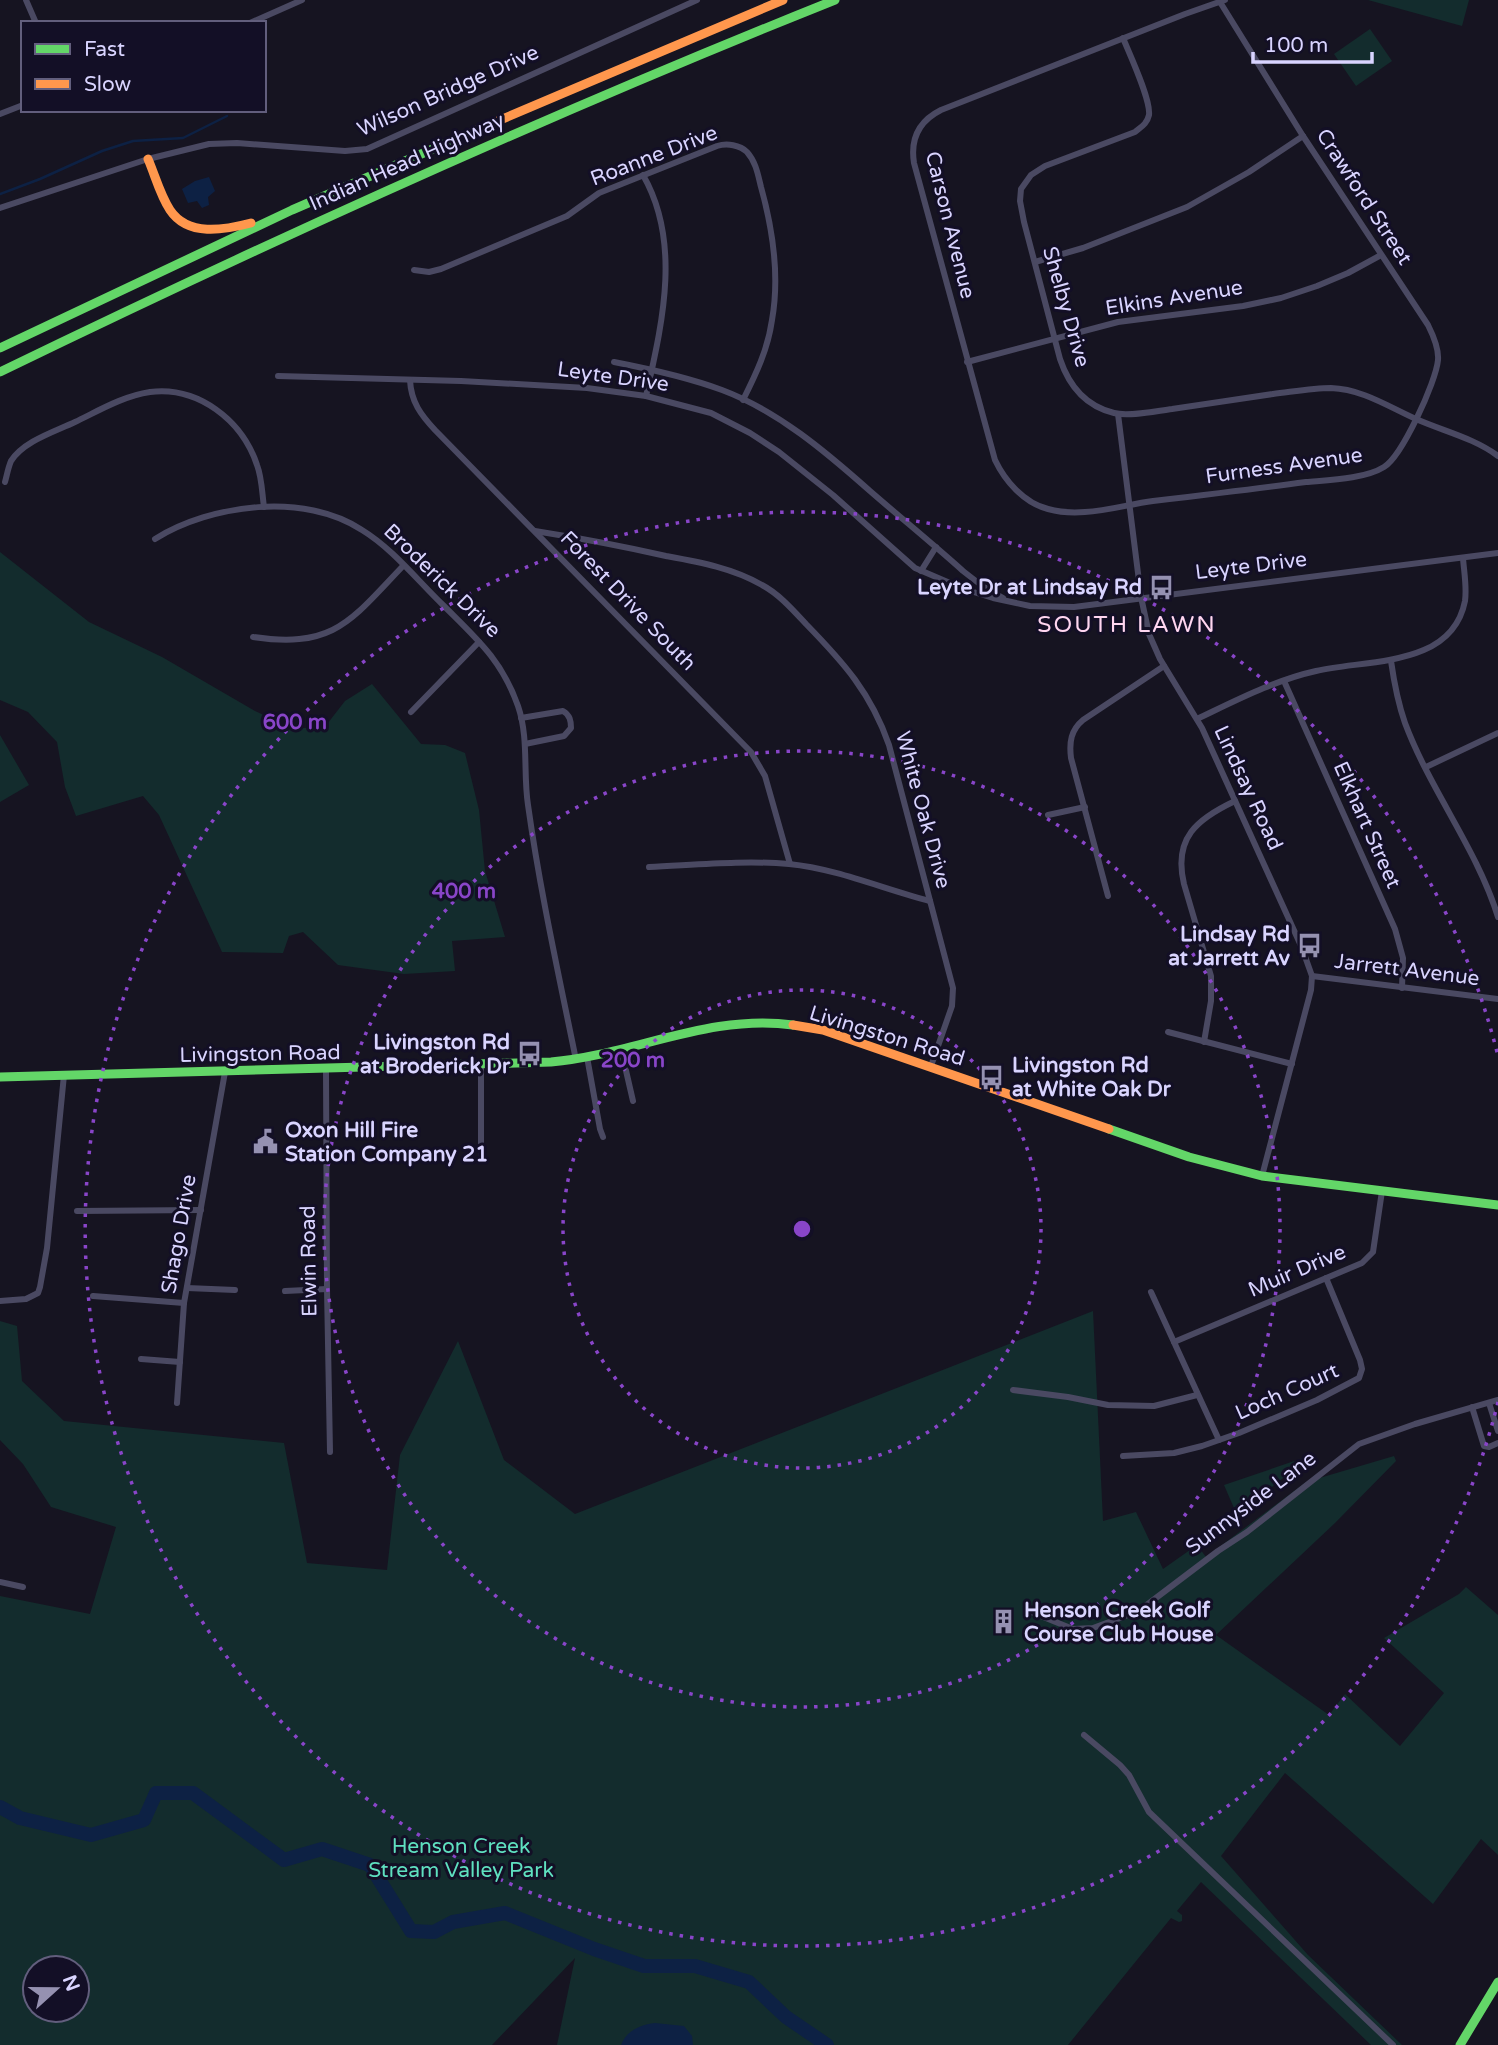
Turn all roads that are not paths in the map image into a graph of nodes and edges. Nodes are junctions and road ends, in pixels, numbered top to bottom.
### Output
1 (26, 0) edge
2 (302, 0) edge
3 (697, 0) edge
4 (783, 0) edge
5 (835, 0) edge
6 (1222, 1) edge
7 (35, 21) edge
8 (256, 21) edge
9 (1123, 38) junction
10 (21, 106) edge
11 (0, 114) edge
12 (1303, 136) junction
13 (148, 159) junction
14 (643, 176) junction
15 (0, 208) edge
16 (292, 211) junction
17 (1381, 255) junction
18 (1035, 262) junction
19 (414, 270) dead end
20 (1055, 339) junction
21 (0, 348) edge
22 (614, 362) dead end
23 (967, 362) junction
24 (652, 369) junction
25 (0, 372) edge
26 (278, 376) dead end
27 (410, 380) junction
28 (646, 396) junction
29 (743, 400) junction
30 (1118, 414) junction
31 (1416, 419) junction
32 (1498, 456) edge
33 (5, 482) dead end
34 (1130, 505) junction
35 (264, 507) junction
36 (535, 531) junction
37 (155, 539) dead end
38 (936, 547) junction
39 (1498, 553) edge
40 (1463, 558) junction
41 (403, 566) junction
42 (921, 571) junction
43 (1141, 597) junction
44 (1009, 601) junction
45 (253, 637) dead end
46 (479, 642) junction
47 (1391, 661) junction
48 (1164, 667) junction
49 (1284, 681) junction
50 (411, 712) dead end
51 (522, 718) junction
52 (1197, 719) junction
53 (1498, 733) edge
54 (525, 744) junction
55 (1426, 767) junction
56 (1236, 802) junction
57 (1084, 807) junction
58 (1048, 815) dead end
59 (790, 864) junction
60 (649, 867) dead end
61 (1108, 896) dead end
62 (930, 901) junction
63 (1498, 917) edge
64 (1312, 976) junction
65 (1402, 988) junction
66 (1498, 999) edge
67 (1168, 1032) dead end
68 (1203, 1042) junction
69 (621, 1049) junction
70 (587, 1057) junction
71 (576, 1060) junction
72 (1292, 1064) junction
73 (481, 1065) junction
74 (931, 1066) junction
75 (326, 1070) junction
76 (225, 1072) junction
77 (64, 1076) junction
78 (0, 1077) edge
79 (633, 1101) dead end
80 (603, 1137) dead end
81 (481, 1161) dead end
82 (1262, 1176) junction
83 (1382, 1191) junction
84 (1498, 1205) edge
85 (201, 1210) junction
86 (77, 1211) dead end
87 (1326, 1278) junction
88 (187, 1288) junction
89 (327, 1289) junction
90 (235, 1290) dead end
91 (285, 1291) dead end
92 (1151, 1292) dead end
93 (93, 1296) dead end
94 (0, 1301) edge
95 (184, 1303) junction
96 (1174, 1342) junction
97 (141, 1359) dead end
98 (180, 1362) junction
99 (1013, 1390) dead end
100 (1198, 1395) junction
101 (1498, 1400) edge
102 (177, 1403) dead end
103 (1489, 1403) junction
104 (1472, 1407) junction
105 (1498, 1431) edge
106 (1219, 1440) junction
107 (1498, 1443) edge
108 (330, 1452) dead end
109 (1123, 1456) dead end
110 (0, 1582) edge
111 (23, 1587) dead end
112 (1031, 1612) dead end
113 (1084, 1735) dead end
114 (1498, 1982) edge
115 (1393, 2045) edge
116 (1460, 2045) edge

1 - 7 street
2 - 8 street
3 - 13 street, Wilson Bridge Drive
4 - 16 main road, Indian Head Highway
5 - 25 main road, Indian Head Highway
6 - 9 street, Carson Avenue
6 - 12 street, Crawford Street
9 - 18 street, Shelby Drive
9 - 23 street, Carson Avenue
10 - 11 street
12 - 17 street, Crawford Street
12 - 18 street
13 - 15 street, Wilson Bridge Drive
13 - 16 main road
14 - 19 street, Roanne Drive
14 - 24 street
14 - 29 street, Roanne Drive
16 - 21 main road, Indian Head Highway
17 - 20 street, Elkins Avenue
17 - 31 street, Crawford Street
18 - 20 street, Shelby Drive
20 - 23 street, Elkins Avenue
20 - 30 street, Shelby Drive
22 - 24 street, Leyte Drive
23 - 34 street, Carson Avenue
24 - 28 street
24 - 29 street, Leyte Drive
26 - 27 street, Leyte Drive
27 - 28 street, Leyte Drive
27 - 36 street, Forest Drive South
28 - 42 street, Leyte Drive
29 - 38 street, Leyte Drive
30 - 31 street, Shelby Drive
30 - 34 street, Lindsay Road
31 - 32 street, Shelby Drive
31 - 34 street, Furness Avenue
33 - 35 street
34 - 43 street, Lindsay Road
35 - 37 street, Broderick Drive
35 - 41 street, Broderick Drive
36 - 59 street, Forest Drive South
36 - 62 street, White Oak Drive
38 - 42 street
38 - 44 street, Leyte Drive
39 - 40 street, Leyte Drive
40 - 43 street, Leyte Drive
40 - 47 street
41 - 45 street
41 - 46 street, Broderick Drive
42 - 44 street, Leyte Drive
43 - 44 street, Leyte Drive
43 - 48 street, Lindsay Road
46 - 50 street
46 - 51 street, Broderick Drive
47 - 49 street
47 - 55 street
48 - 52 street, Lindsay Road
48 - 57 street
49 - 52 street
49 - 65 street, Elkhart Street
51 - 54 street, Broderick Drive
51 - 54 street
52 - 56 street, Lindsay Road
53 - 55 street
54 - 71 street, Broderick Drive
55 - 63 street
56 - 64 street, Lindsay Road
56 - 68 street
57 - 58 street
57 - 61 street
59 - 60 street
59 - 62 street
62 - 74 street, White Oak Drive
64 - 65 street, Jarrett Avenue
64 - 72 street
65 - 66 street, Jarrett Avenue
67 - 68 street
68 - 72 street
69 - 70 main road, Livingston Road
69 - 74 main road, Livingston Road
69 - 79 street
70 - 71 main road, Livingston Road
70 - 80 street
71 - 73 main road, Livingston Road
72 - 82 street
73 - 75 main road, Livingston Road
73 - 81 street
74 - 82 main road, Livingston Road
75 - 76 main road, Livingston Road
75 - 89 street, Elwin Road
76 - 77 main road, Livingston Road
76 - 85 street, Shago Drive
77 - 78 main road, Livingston Road
77 - 94 street
82 - 83 main road, Livingston Road
83 - 84 main road, Livingston Road
83 - 87 street, Muir Drive
85 - 86 street
85 - 88 street, Shago Drive
87 - 96 street, Muir Drive
87 - 106 street, Loch Court
88 - 90 street
88 - 95 street, Shago Drive
89 - 91 street
89 - 108 street, Elwin Road
92 - 96 street
93 - 95 street
95 - 98 street, Shago Drive
96 - 100 street
97 - 98 street
98 - 102 street, Shago Drive
99 - 100 street
100 - 106 street
101 - 103 street, Sunnyside Lane
103 - 104 street, Sunnyside Lane
103 - 105 street
104 - 107 street
104 - 112 street, Sunnyside Lane
106 - 109 street, Loch Court
110 - 111 street
113 - 115 street
114 - 116 main road

